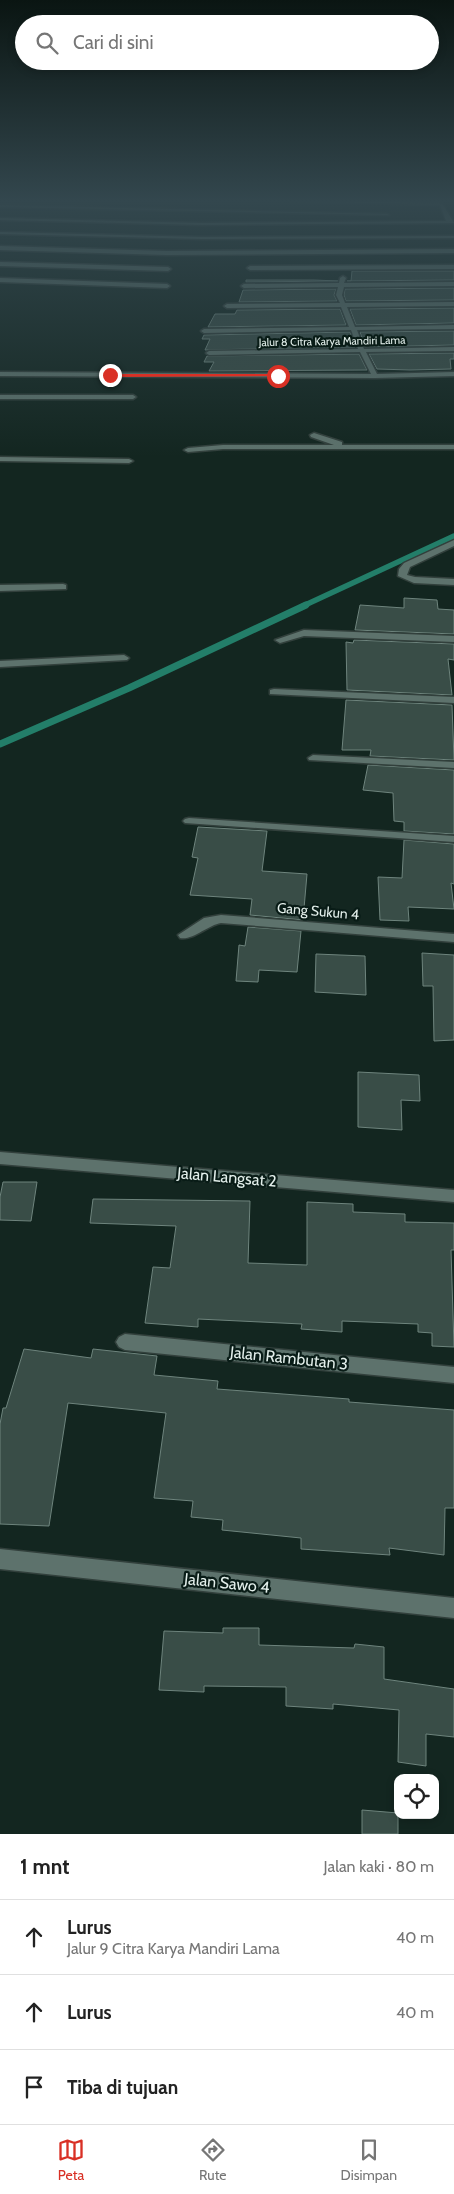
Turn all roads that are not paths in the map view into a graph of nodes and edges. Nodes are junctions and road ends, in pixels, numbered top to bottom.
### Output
1 (341, 285) edge
2 (157, 286) edge
3 (167, 286) dead end
4 (244, 286) dead end
5 (284, 286) edge
6 (454, 304) edge
7 (342, 305) junction
8 (227, 306) dead end
9 (454, 326) edge
10 (353, 329) junction
11 (204, 331) dead end
12 (454, 349) edge
13 (362, 351) junction
14 (209, 353) dead end
15 (0, 374) edge
16 (454, 374) edge
17 (375, 376) junction
18 (0, 397) edge
19 (133, 398) dead end
20 (314, 435) dead end
21 (348, 447) junction
22 (454, 447) edge
23 (188, 450) dead end
24 (0, 459) edge
25 (129, 461) dead end
26 (454, 542) edge
27 (454, 582) edge
28 (63, 587) dead end
29 (0, 588) edge
30 (454, 639) edge
31 (280, 640) dead end
32 (124, 658) dead end
33 (0, 664) edge
34 (274, 692) dead end
35 (454, 700) edge
36 (313, 758) dead end
37 (454, 765) edge
38 (189, 821) dead end
39 (454, 839) edge
40 (184, 935) dead end
41 (454, 938) edge
42 (0, 1158) edge
43 (454, 1196) edge
44 (125, 1342) dead end
45 (454, 1375) edge
46 (0, 1559) edge
47 (454, 1608) edge

1 - 7 street
2 - 3 street
4 - 5 street
6 - 7 street
7 - 8 street
7 - 10 street
9 - 10 street
10 - 11 street
10 - 13 street
12 - 13 street, Jalur 8 Citra Karya Mandiri Lama
13 - 14 street, Jalur 8 Citra Karya Mandiri Lama
13 - 17 street
15 - 17 street
16 - 17 street
18 - 19 street
20 - 21 street
21 - 22 street
21 - 23 street
24 - 25 street
26 - 27 street
28 - 29 street
30 - 31 street
32 - 33 street
34 - 35 street
36 - 37 street
38 - 39 street
40 - 41 street, Gang Sukun 4
42 - 43 street, Jalan Langsat 2
44 - 45 street, Jalan Rambutan 3
46 - 47 street, Jalan Sawo 4

